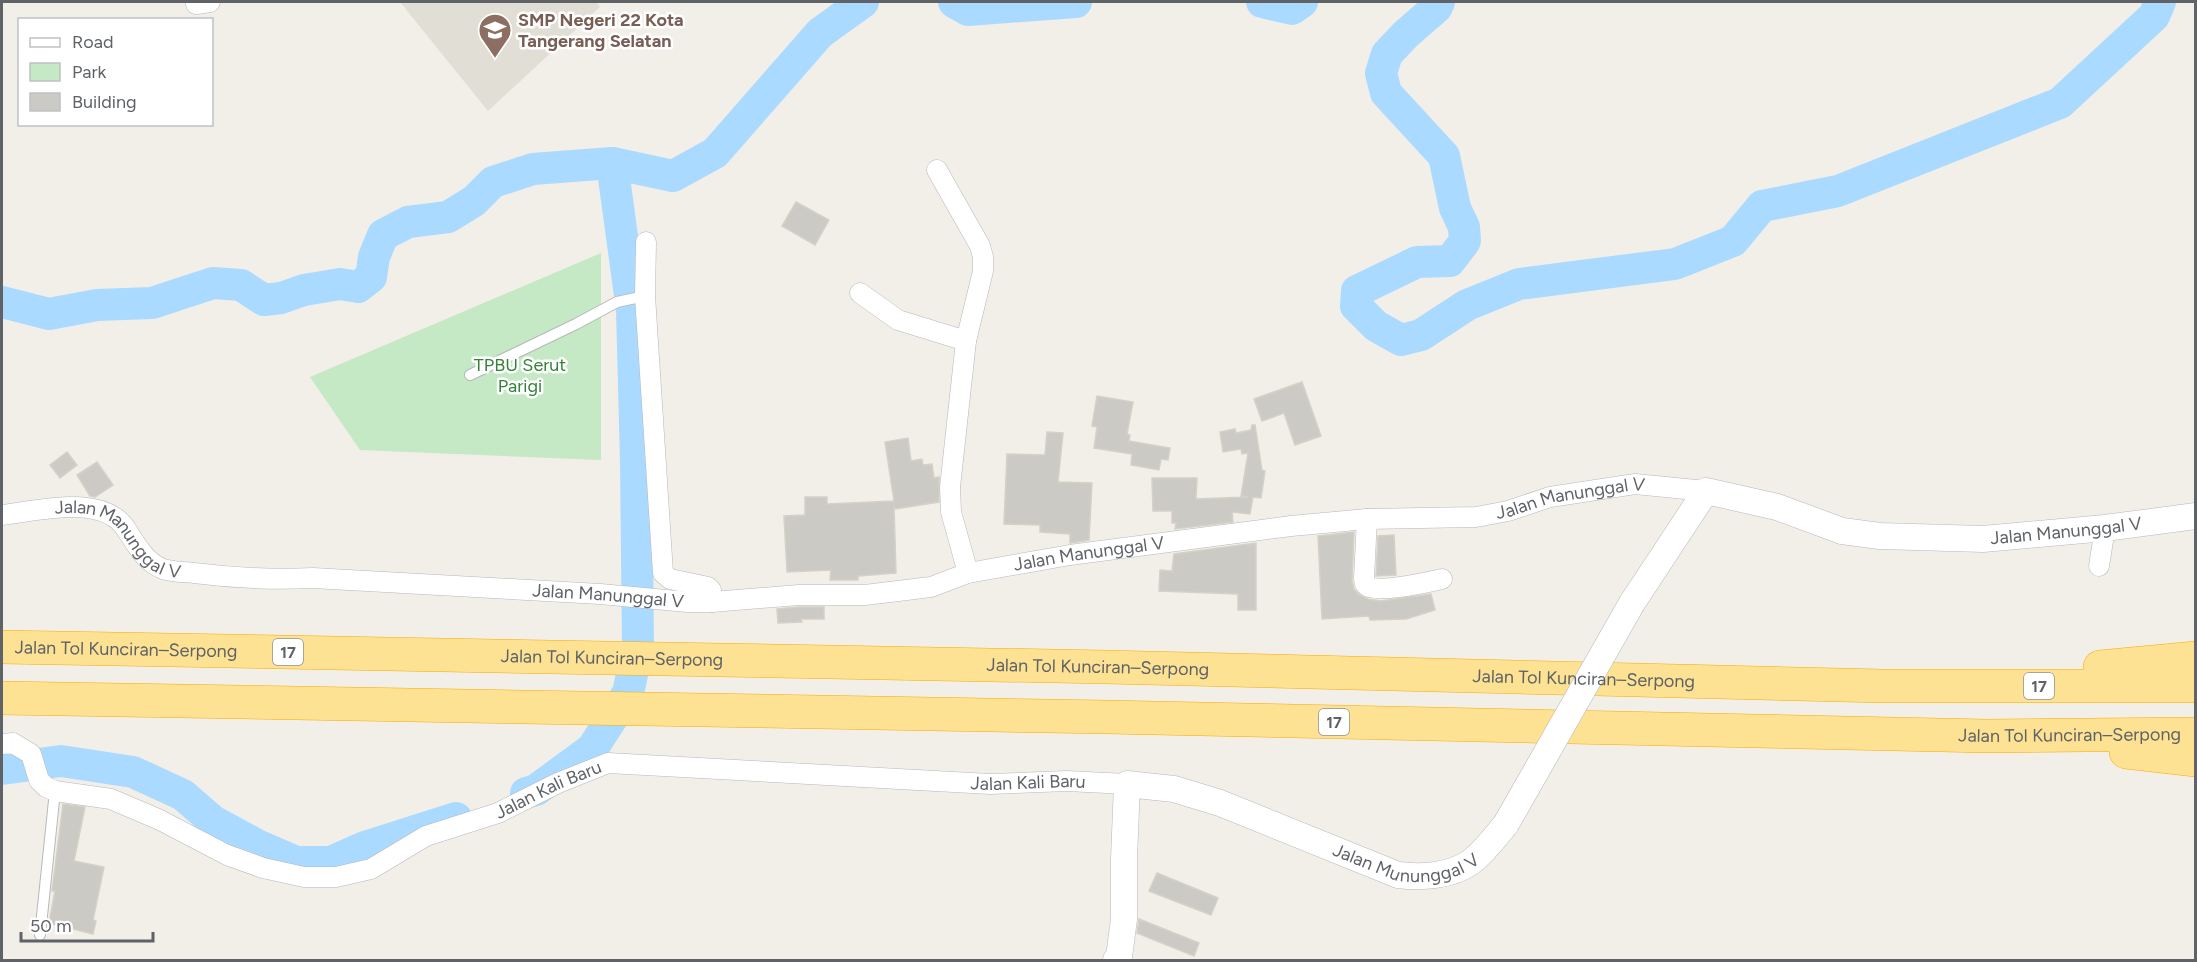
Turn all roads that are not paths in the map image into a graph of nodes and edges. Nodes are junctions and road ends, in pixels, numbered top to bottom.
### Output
1 (937, 170) dead end
2 (646, 242) dead end
3 (860, 293) dead end
4 (640, 297) junction
5 (966, 341) junction
6 (470, 375) dead end
7 (1706, 491) junction
8 (2, 515) edge
9 (2196, 516) edge
10 (1367, 519) junction
11 (2105, 528) junction
12 (2099, 566) dead end
13 (968, 573) junction
14 (1442, 579) dead end
15 (712, 602) junction
16 (2, 647) edge
17 (2196, 658) edge
18 (1883, 686) junction
19 (2196, 686) edge
20 (2, 698) edge
21 (2196, 734) edge
22 (1987, 736) junction
23 (2, 744) edge
24 (2196, 760) edge
25 (1127, 784) junction
26 (47, 785) junction
27 (40, 935) dead end
28 (1116, 960) edge

1 - 5 street
2 - 4 street
3 - 5 street
4 - 6 lane
4 - 15 street
5 - 13 street
7 - 10 street, Jalan Manunggal V
7 - 11 street, Jalan Manunggal V
7 - 25 street, Jalan Mununggal V, bridge
8 - 15 street, Jalan Manunggal V
9 - 11 street, Jalan Manunggal V
10 - 13 street, Jalan Manunggal V
10 - 14 street
11 - 12 street
13 - 15 street, Jalan Manunggal V
16 - 18 highway, Jalan Tol Kunciran–Serpong / 17
17 - 18 highway
18 - 19 highway, Jalan Tol Kunciran–Serpong / 17
20 - 22 highway, Jalan Tol Kunciran–Serpong / 17
21 - 22 highway, Jalan Tol Kunciran–Serpong / 17
22 - 24 highway
23 - 26 street
25 - 26 street, Jalan Kali Baru
25 - 28 street
26 - 27 lane

